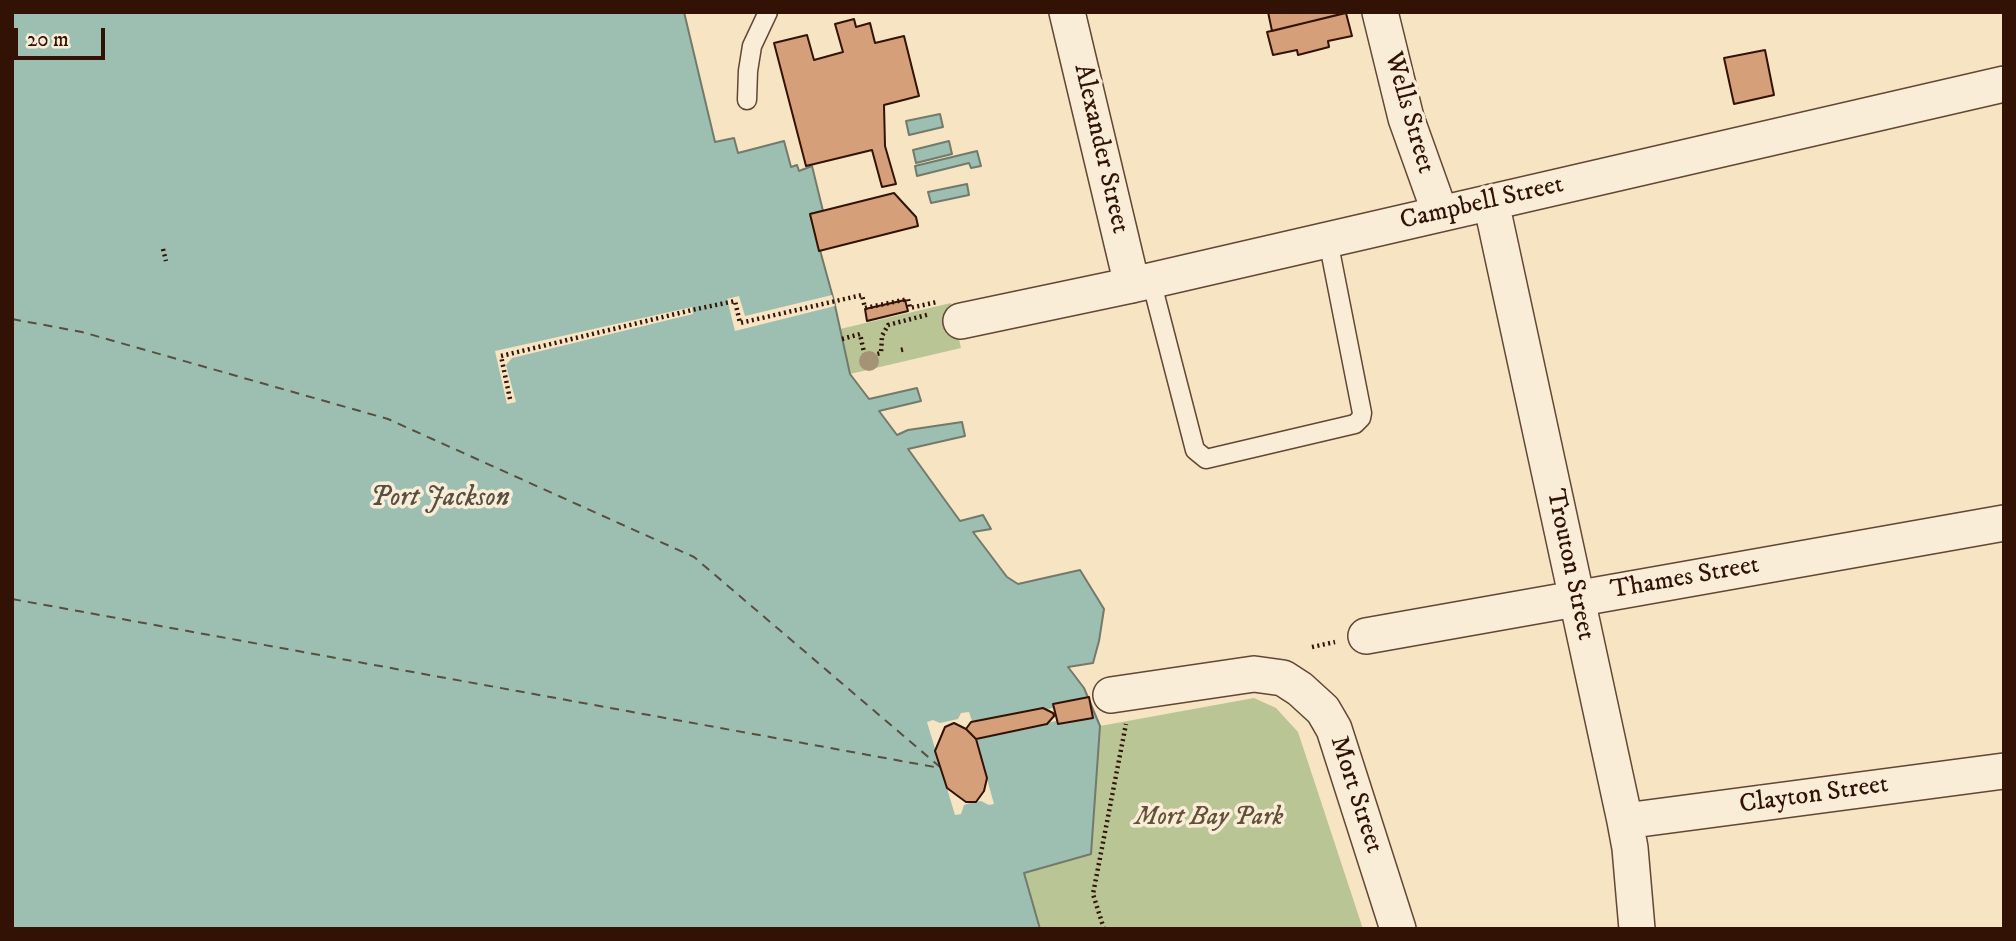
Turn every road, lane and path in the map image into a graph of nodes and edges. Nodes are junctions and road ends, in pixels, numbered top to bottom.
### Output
1 (768, 12) edge
2 (1067, 12) edge
3 (1380, 12) edge
4 (2004, 84) edge
5 (747, 100) dead end
6 (1491, 202) junction
7 (1440, 213) junction
8 (1328, 240) junction
9 (163, 249) dead end
10 (166, 261) dead end
11 (1141, 282) junction
12 (954, 310) junction
13 (842, 339) dead end
14 (510, 399) dead end
15 (2004, 523) edge
16 (1577, 598) junction
17 (1366, 636) dead end
18 (1119, 694) joint
19 (2004, 771) edge
20 (1625, 821) junction
21 (1104, 929) edge
22 (1398, 929) edge
23 (1637, 929) edge

1 - 5 lane
2 - 11 street, Alexander Street
3 - 7 street, Wells Street
4 - 6 street, Campbell Street
6 - 7 street, Campbell Street
6 - 16 street, Trouton Street
7 - 8 street, Campbell Street
8 - 11 street, Campbell Street
8 - 11 lane
9 - 10 path
11 - 12 street, Campbell Street
12 - 13 path
12 - 14 path
15 - 16 street, Thames Street
16 - 17 street, Thames Street
16 - 20 street, Trouton Street
18 - 21 path
18 - 22 street, Mort Street
19 - 20 street, Clayton Street
20 - 23 street, Trouton Street

